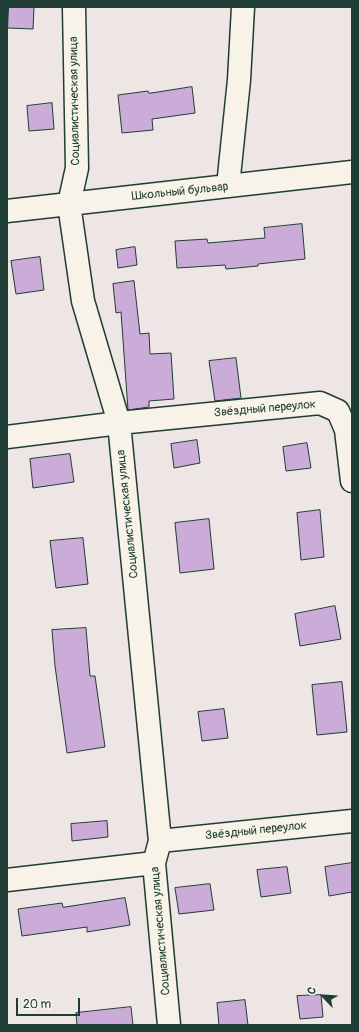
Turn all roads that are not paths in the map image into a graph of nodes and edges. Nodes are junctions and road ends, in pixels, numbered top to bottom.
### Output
1 (74, 7) edge
2 (243, 7) edge
3 (352, 172) edge
4 (228, 186) junction
5 (69, 204) junction
6 (7, 211) edge
7 (119, 423) junction
8 (7, 437) edge
9 (352, 481) edge
10 (352, 821) edge
11 (160, 841) junction
12 (154, 863) junction
13 (7, 880) edge
14 (169, 1025) edge

1 - 5 lane, Социалистическая улица
2 - 4 lane
3 - 4 lane, Школьный бульвар
4 - 5 lane, Школьный бульвар
5 - 6 lane, Школьный бульвар
5 - 7 lane, Социалистическая улица
7 - 8 lane, Звёздный переулок
7 - 9 lane, Звёздный переулок
7 - 11 lane, Социалистическая улица
10 - 11 lane, Звёздный переулок
11 - 12 lane, Социалистическая улица
12 - 13 lane
12 - 14 lane, Социалистическая улица

